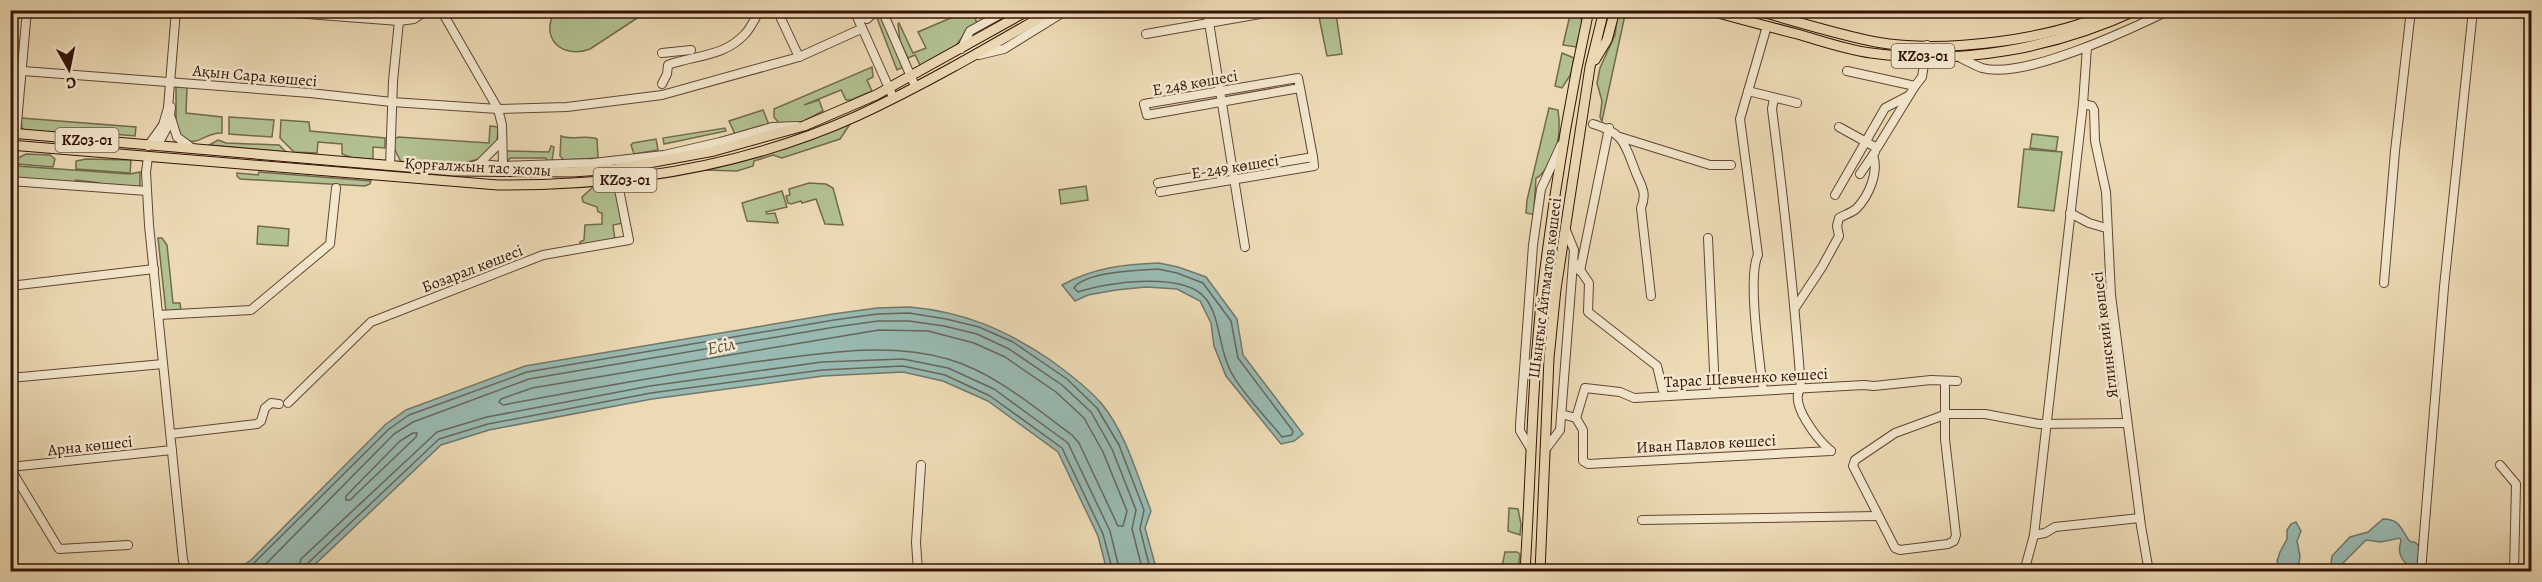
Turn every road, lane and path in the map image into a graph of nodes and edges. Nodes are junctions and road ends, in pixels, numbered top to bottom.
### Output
1 (27, 10) edge
2 (176, 10) edge
3 (254, 10) edge
4 (427, 10) edge
5 (441, 10) edge
6 (760, 10) edge
7 (777, 10) edge
8 (877, 10) edge
9 (882, 10) edge
10 (1008, 10) edge
11 (1029, 10) edge
12 (1053, 10) edge
13 (1067, 10) edge
14 (1207, 10) edge
15 (1282, 10) edge
16 (1584, 10) edge
17 (1589, 10) edge
18 (1604, 10) edge
19 (1615, 10) edge
20 (1708, 10) edge
21 (1755, 10) edge
22 (2115, 10) edge
23 (2137, 10) edge
24 (2170, 10) edge
25 (2411, 10) edge
26 (2473, 10) edge
27 (261, 11) edge
28 (855, 13) edge
29 (399, 21) junction
30 (1209, 23) junction
31 (1767, 26) junction
32 (861, 29) junction
33 (1146, 34) dead end
34 (1583, 36) junction
35 (1927, 45) junction
36 (2087, 47) junction
37 (961, 49) junction
38 (691, 50) dead end
39 (662, 53) dead end
40 (1956, 55) junction
41 (799, 57) junction
42 (1925, 57) junction
43 (968, 58) junction
44 (1590, 67) junction
45 (10, 70) edge
46 (22, 71) junction
47 (1847, 71) dead end
48 (913, 81) junction
49 (171, 82) junction
50 (662, 84) dead end
51 (1915, 86) junction
52 (1300, 88) junction
53 (1220, 91) junction
54 (1748, 91) junction
55 (891, 93) junction
56 (1908, 96) junction
57 (170, 97) junction
58 (1774, 98) junction
59 (392, 102) junction
60 (1222, 103) junction
61 (1797, 103) dead end
62 (2083, 104) junction
63 (498, 109) junction
64 (171, 118) junction
65 (1593, 123) dead end
66 (804, 126) junction
67 (1839, 127) dead end
68 (1609, 128) junction
69 (13, 134) edge
70 (1620, 137) junction
71 (1564, 138) junction
72 (500, 143) junction
73 (1866, 144) junction
74 (13, 145) edge
75 (153, 146) junction
76 (194, 149) junction
77 (1875, 152) junction
78 (148, 157) junction
79 (479, 164) junction
80 (1731, 165) dead end
81 (503, 166) junction
82 (616, 169) junction
83 (10, 170) edge
84 (389, 171) junction
85 (454, 171) junction
86 (1860, 174) dead end
87 (1234, 176) junction
88 (10, 181) edge
89 (617, 181) junction
90 (1159, 187) dead end
91 (336, 188) dead end
92 (147, 191) junction
93 (1835, 195) dead end
94 (2070, 213) junction
95 (1564, 226) junction
96 (2106, 228) junction
97 (1708, 238) dead end
98 (1245, 247) dead end
99 (154, 269) junction
100 (2384, 283) dead end
101 (10, 286) edge
102 (1652, 296) dead end
103 (1795, 308) junction
104 (158, 315) junction
105 (163, 364) junction
106 (10, 378) edge
107 (1957, 381) dead end
108 (1945, 382) junction
109 (1801, 388) junction
110 (1763, 390) junction
111 (1715, 392) junction
112 (1664, 395) junction
113 (288, 403) dead end
114 (279, 404) dead end
115 (1561, 414) junction
116 (1947, 414) junction
117 (1576, 418) junction
118 (2045, 423) junction
119 (2127, 423) junction
120 (171, 434) junction
121 (172, 450) junction
122 (1545, 450) junction
123 (1532, 451) junction
124 (921, 465) dead end
125 (2500, 465) dead end
126 (10, 468) edge
127 (1877, 516) junction
128 (2140, 518) junction
129 (1642, 520) dead end
130 (2034, 535) junction
131 (128, 545) dead end
132 (187, 572) edge
133 (918, 572) edge
134 (1525, 572) edge
135 (1540, 572) edge
136 (2024, 572) edge
137 (2150, 572) edge
138 (2421, 572) edge
139 (2514, 572) edge

1 - 46 street
2 - 49 street
3 - 27 street
4 - 29 street
5 - 63 street
6 - 50 street
7 - 41 street
8 - 28 street
9 - 48 street
10 - 37 street
11 - 37 main road, Қорғалжын тас жолы / KZ03-01
12 - 43 main road, Қорғалжын тас жолы / KZ03-01
13 - 43 street
14 - 30 street
15 - 30 street
16 - 34 main road
17 - 34 main road, Шыңғыс Айтматов көшесі
18 - 44 main road, Шыңғыс Айтматов көшесі
19 - 44 main road
20 - 31 main road, KZ03-01
21 - 35 main road, KZ03-01
22 - 35 main road, KZ03-01
23 - 40 main road, KZ03-01
24 - 36 street
25 - 100 street
26 - 138 street
27 - 29 street
28 - 32 street
29 - 59 street
30 - 33 street
30 - 53 street
31 - 42 main road, KZ03-01
31 - 54 street
32 - 41 street, Ақын Сара көшесі
32 - 55 street
34 - 71 main road, Шыңғыс Айтматов көшесі
35 - 42 street
36 - 40 street
36 - 62 street
37 - 48 main road, Қорғалжын тас жолы / KZ03-01
38 - 39 street
40 - 42 main road, KZ03-01
41 - 63 street, Ақын Сара көшесі
42 - 51 street
43 - 48 main road, Қорғалжын тас жолы / KZ03-01
44 - 95 main road, Шыңғыс Айтматов көшесі
45 - 46 street, Ақын Сара көшесі
46 - 49 street, Ақын Сара көшесі
46 - 69 street
47 - 51 street
48 - 55 main road, Қорғалжын тас жолы / KZ03-01
49 - 57 street
49 - 59 street, Ақын Сара көшесі
51 - 56 street
52 - 53 street, Е 248 көшесі
52 - 60 street, Е 248 көшесі
52 - 87 street
53 - 60 street
53 - 60 street, Е 248 көшесі
54 - 58 street
54 - 110 street
55 - 66 main road, Қорғалжын тас жолы / KZ03-01
55 - 89 main road, Қорғалжын тас жолы / KZ03-01
56 - 73 street
56 - 77 street
57 - 64 street
57 - 75 street
58 - 61 street
58 - 103 street
59 - 63 street, Ақын Сара көшесі
59 - 84 street
60 - 87 street
62 - 94 street
62 - 96 street, Яглинский көшесі
63 - 72 street
64 - 75 street
64 - 76 street
65 - 68 street
66 - 81 street
66 - 82 main road, Қорғалжын тас жолы / KZ03-01
67 - 73 street
68 - 70 street
68 - 112 street
69 - 75 main road, Қорғалжын тас жолы / KZ03-01
70 - 80 street
70 - 102 street
71 - 123 main road, Шыңғыс Айтматов көшесі
71 - 123 street
72 - 79 street
72 - 81 street
73 - 77 street
73 - 93 street
74 - 78 main road, Қорғалжын тас жолы / KZ03-01
74 - 83 street
75 - 76 main road, Қорғалжын тас жолы / KZ03-01
75 - 78 main road
76 - 84 main road, Қорғалжын тас жолы / KZ03-01
77 - 86 street
77 - 103 street
78 - 84 main road, Қорғалжын тас жолы / KZ03-01
78 - 92 street
79 - 81 street
79 - 85 street
82 - 85 main road, Қорғалжын тас жолы / KZ03-01
82 - 89 street, Бозарал көшесі
84 - 85 main road, Қорғалжын тас жолы / KZ03-01
84 - 89 main road, Қорғалжын тас жолы / KZ03-01
87 - 90 street
87 - 98 street
88 - 92 street
89 - 113 street, Бозарал көшесі
91 - 104 street
92 - 99 street
94 - 96 street
94 - 118 street
95 - 115 street
95 - 122 main road, Шыңғыс Айтматов көшесі
96 - 119 street, Яглинский көшесі
97 - 111 street
99 - 101 street
99 - 104 street
103 - 109 street
104 - 105 street
105 - 106 street
105 - 120 street
107 - 108 street, Тарас Шевченко көшесі
108 - 109 street, Тарас Шевченко көшесі
108 - 116 street
109 - 110 street, Тарас Шевченко көшесі
109 - 117 street, Иван Павлов көшесі
110 - 111 street, Тарас Шевченко көшесі
111 - 112 street, Тарас Шевченко көшесі
112 - 117 street, Тарас Шевченко көшесі
114 - 120 street
115 - 117 street
115 - 122 street
116 - 118 street
116 - 127 street
116 - 127 street
118 - 119 street
118 - 130 street
119 - 128 street, Яглинский көшесі
120 - 121 street
121 - 126 street, Арна көшесі
121 - 132 street
122 - 135 main road, Шыңғыс Айтматов көшесі
123 - 134 main road, Шыңғыс Айтматов көшесі
124 - 133 street
125 - 139 street
126 - 131 street
127 - 129 street
128 - 130 street
128 - 137 street, Яглинский көшесі
130 - 136 street

